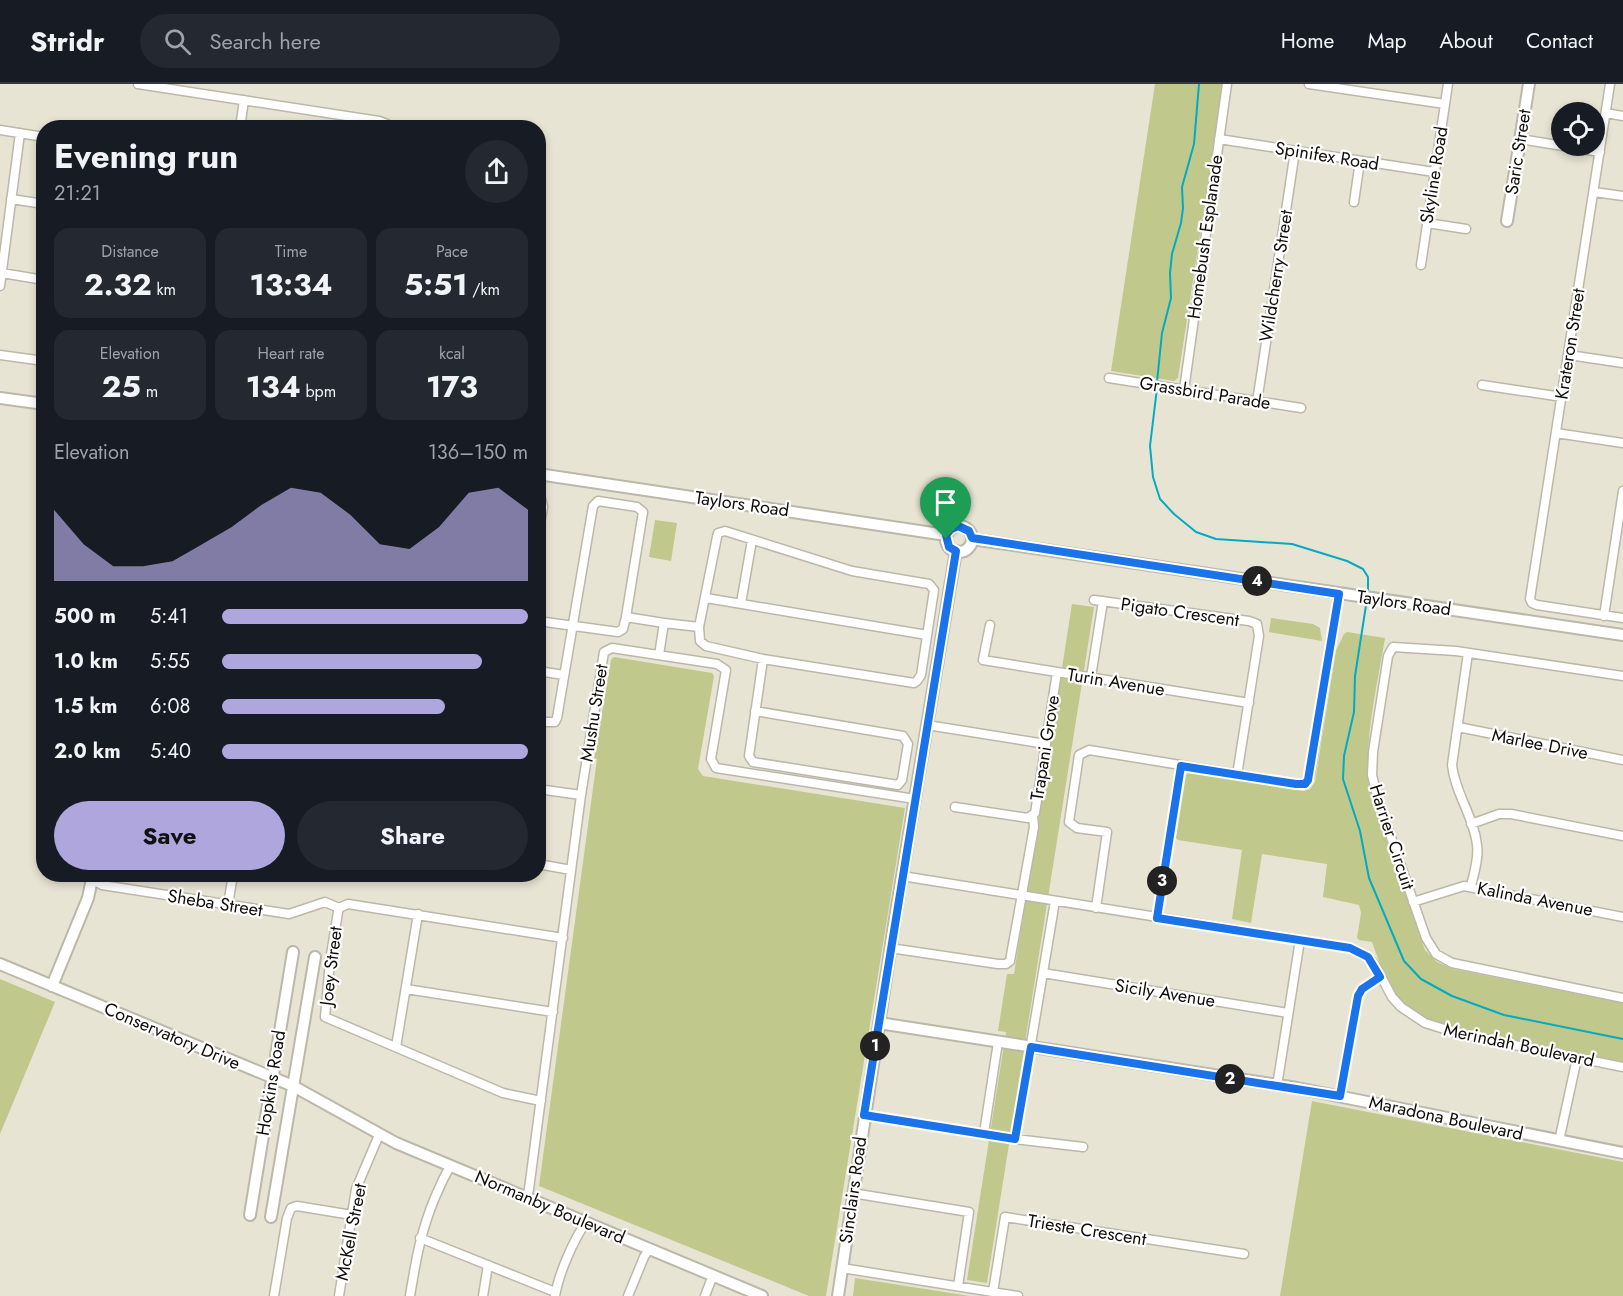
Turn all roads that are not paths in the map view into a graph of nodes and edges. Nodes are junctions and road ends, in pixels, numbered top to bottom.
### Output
1 (138, 84) edge
2 (1227, 84) edge
3 (1309, 84) edge
4 (1448, 84) edge
5 (1528, 84) edge
6 (1610, 84) edge
7 (244, 100) junction
8 (1445, 104) junction
9 (1606, 113) junction
10 (1623, 116) edge
11 (241, 120) edge
12 (355, 120) edge
13 (1605, 120) edge
14 (0, 130) edge
15 (20, 133) junction
16 (36, 136) edge
17 (1219, 139) junction
18 (1520, 139) junction
19 (1551, 144) edge
20 (1295, 151) junction
21 (1599, 156) edge
22 (1360, 161) junction
23 (1434, 172) junction
24 (1594, 192) junction
25 (1623, 196) edge
26 (11, 199) junction
27 (1354, 202) dead end
28 (36, 203) edge
29 (1507, 221) dead end
30 (1427, 223) junction
31 (1466, 229) dead end
32 (1421, 265) dead end
33 (2, 273) junction
34 (36, 279) edge
35 (0, 286) edge
36 (1569, 354) junction
37 (0, 355) edge
38 (36, 361) edge
39 (1623, 363) edge
40 (1110, 378) dead end
41 (1482, 385) dead end
42 (1184, 390) junction
43 (1562, 397) junction
44 (0, 398) edge
45 (1257, 402) junction
46 (36, 403) edge
47 (1301, 408) dead end
48 (1556, 433) junction
49 (1623, 443) edge
50 (546, 475) edge
51 (1623, 491) edge
52 (1620, 532) edge
53 (946, 535) junction
54 (972, 538) junction
55 (752, 540) junction
56 (956, 551) junction
57 (1339, 594) junction
58 (706, 598) junction
59 (741, 603) junction
60 (1604, 616) junction
61 (626, 617) junction
62 (1623, 618) edge
63 (546, 622) edge
64 (664, 623) junction
65 (990, 625) dead end
66 (573, 626) junction
67 (699, 627) junction
68 (927, 635) junction
69 (1623, 635) edge
70 (1468, 653) junction
71 (658, 655) junction
72 (763, 659) junction
73 (546, 672) edge
74 (1057, 672) junction
75 (564, 675) junction
76 (1623, 675) edge
77 (1091, 678) junction
78 (1248, 703) junction
79 (755, 711) junction
80 (546, 723) edge
81 (927, 725) junction
82 (1458, 727) junction
83 (1046, 744) junction
84 (1623, 760) edge
85 (1181, 766) junction
86 (1237, 775) junction
87 (546, 790) edge
88 (581, 795) junction
89 (915, 799) junction
90 (955, 807) dead end
91 (1033, 816) junction
92 (1471, 824) junction
93 (1623, 836) edge
94 (546, 865) edge
95 (571, 870) junction
96 (902, 876) junction
97 (92, 882) edge
98 (97, 882) edge
99 (231, 882) edge
100 (1471, 886) junction
101 (1022, 895) junction
102 (1055, 900) junction
103 (1413, 902) junction
104 (228, 905) junction
105 (339, 908) junction
106 (1096, 908) junction
107 (418, 914) junction
108 (1623, 917) edge
109 (1157, 918) junction
110 (563, 938) junction
111 (1300, 940) junction
112 (890, 948) junction
113 (293, 951) dead end
114 (315, 957) dead end
115 (0, 964) edge
116 (1043, 973) junction
117 (1380, 977) junction
118 (52, 986) junction
119 (406, 989) junction
120 (1623, 998) edge
121 (553, 1012) junction
122 (1288, 1013) junction
123 (879, 1023) junction
124 (998, 1042) junction
125 (396, 1047) junction
126 (1031, 1047) junction
127 (1577, 1058) junction
128 (1623, 1067) edge
129 (272, 1077) junction
130 (293, 1086) junction
131 (1277, 1086) junction
132 (1340, 1096) junction
133 (541, 1101) junction
134 (342, 1112) joint
135 (864, 1115) junction
136 (984, 1133) junction
137 (379, 1135) junction
138 (1015, 1139) junction
139 (1559, 1141) junction
140 (1083, 1147) dead end
141 (1623, 1153) edge
142 (451, 1166) junction
143 (852, 1193) junction
144 (527, 1197) junction
145 (250, 1215) dead end
146 (352, 1215) junction
147 (271, 1217) dead end
148 (586, 1222) junction
149 (420, 1238) junction
150 (649, 1249) junction
151 (1244, 1254) dead end
152 (488, 1265) junction
153 (842, 1268) junction
154 (713, 1275) junction
155 (958, 1286) junction
156 (993, 1292) junction
157 (555, 1294) edge
158 (274, 1296) edge
159 (339, 1296) edge
160 (410, 1296) edge
161 (483, 1296) edge
162 (628, 1296) edge
163 (705, 1296) edge
164 (762, 1296) edge
165 (837, 1296) edge
166 (1018, 1296) edge

1 - 7 street
2 - 17 street, Homebush Esplanade
3 - 8 street
4 - 8 street, Skyline Road
5 - 18 street, Saric Street
6 - 9 street, Krateron Street
7 - 11 street
7 - 12 street
8 - 23 street, Skyline Road
9 - 10 street
9 - 13 street, Krateron Street
14 - 15 street
15 - 16 street
15 - 26 street
17 - 20 street, Spinifex Road
17 - 42 street, Homebush Esplanade
18 - 19 street
18 - 29 street, Saric Street
20 - 22 street, Spinifex Road
20 - 45 street, Wildcherry Street
21 - 24 street, Krateron Street
22 - 23 street, Spinifex Road
22 - 27 street
23 - 30 street, Skyline Road
24 - 25 street
24 - 36 street, Krateron Street
26 - 28 street
26 - 33 street
30 - 31 street
30 - 32 street, Skyline Road
33 - 34 street
33 - 35 street
36 - 39 street
36 - 43 street, Krateron Street
37 - 38 street
40 - 42 street, Grassbird Parade
41 - 43 street
42 - 45 street, Grassbird Parade
43 - 48 street, Krateron Street
44 - 46 street
45 - 47 street, Grassbird Parade
48 - 49 street
48 - 60 street, Krateron Street
50 - 53 street, Taylors Road
51 - 52 street
52 - 60 street
53 - 54 street
53 - 56 street
54 - 56 street
54 - 57 street, Taylors Road
55 - 58 street
55 - 59 street
55 - 68 street
56 - 81 street, Sinclairs Road
57 - 69 street, Taylors Road
57 - 86 street
58 - 59 street
58 - 67 street
59 - 68 street
60 - 62 street
61 - 64 street
61 - 66 street
61 - 66 street
63 - 66 street
64 - 67 street
64 - 71 street
65 - 74 street, Turin Avenue
66 - 75 street
67 - 72 street
68 - 72 street
70 - 76 street, Harrier Circuit
70 - 82 street
70 - 103 street, Harrier Circuit
71 - 88 street, Mushu Street
71 - 89 street, Mushu Street
72 - 79 street
73 - 75 street
74 - 77 street, Turin Avenue
74 - 83 street, Trapani Grove
75 - 80 street
77 - 78 street, Turin Avenue
77 - 78 street, Pigato Crescent
78 - 86 street, Pigato Crescent
79 - 79 street
81 - 83 street
81 - 89 street, Sinclairs Road
82 - 84 street, Marlee Drive
82 - 92 street
83 - 91 street, Trapani Grove
85 - 86 street
85 - 106 street
85 - 109 street
87 - 88 street
88 - 95 street, Mushu Street
89 - 96 street, Sinclairs Road
90 - 91 street, Trapani Grove
91 - 101 street
92 - 93 street
92 - 100 street
94 - 95 street
95 - 110 street, Mushu Street
96 - 101 street, Merindah Boulevard
96 - 112 street, Sinclairs Road
97 - 118 street
98 - 104 street, Sheba Street
99 - 104 street
100 - 103 street, Kalinda Avenue
100 - 108 street, Kalinda Avenue
101 - 102 street, Merindah Boulevard
101 - 112 street
102 - 106 street, Merindah Boulevard
102 - 116 street
103 - 120 street, Harrier Circuit
104 - 105 street, Sheba Street
105 - 107 street, Joey Street
105 - 125 street, Joey Street
106 - 109 street, Merindah Boulevard
107 - 110 street, Joey Street
107 - 119 street
109 - 111 street, Merindah Boulevard
110 - 121 street, Mushu Street
111 - 117 street, Merindah Boulevard
111 - 122 street
112 - 123 street, Sinclairs Road
113 - 129 street, Hopkins Road
114 - 130 street, Hopkins Road
115 - 118 street, Conservatory Drive
116 - 122 street, Sicily Avenue
116 - 126 street
117 - 127 street, Merindah Boulevard
117 - 132 street
118 - 129 street, Conservatory Drive
119 - 121 street
119 - 125 street
121 - 133 street, Mushu Street
122 - 131 street
123 - 124 street, Maradona Boulevard
123 - 135 street, Sinclairs Road
124 - 126 street, Maradona Boulevard
124 - 136 street
125 - 133 street, Joey Street
126 - 131 street, Maradona Boulevard
126 - 138 street
127 - 128 street, Merindah Boulevard
127 - 139 street
129 - 130 street, Conservatory Drive
129 - 145 street, Hopkins Road
130 - 134 street, Conservatory Drive
130 - 147 street, Hopkins Road
131 - 132 street, Maradona Boulevard
132 - 139 street, Maradona Boulevard
133 - 144 street, Mushu Street
134 - 137 street, Normanby Boulevard
135 - 136 street
135 - 143 street, Sinclairs Road
136 - 138 street
137 - 142 street, Normanby Boulevard
137 - 146 street, McKell Street
138 - 140 street
139 - 141 street, Maradona Boulevard
142 - 144 street, Normanby Boulevard
142 - 149 street
143 - 153 street, Sinclairs Road
143 - 155 street
144 - 148 street, Normanby Boulevard
146 - 158 street
146 - 159 street, McKell Street
148 - 150 street, Normanby Boulevard
148 - 157 street
149 - 152 street
149 - 160 street
150 - 154 street, Normanby Boulevard
150 - 162 street
151 - 156 street, Trieste Crescent
152 - 157 street
152 - 161 street
153 - 155 street
153 - 165 street, Sinclairs Road
154 - 163 street
154 - 164 street, Normanby Boulevard
155 - 156 street
156 - 166 street

